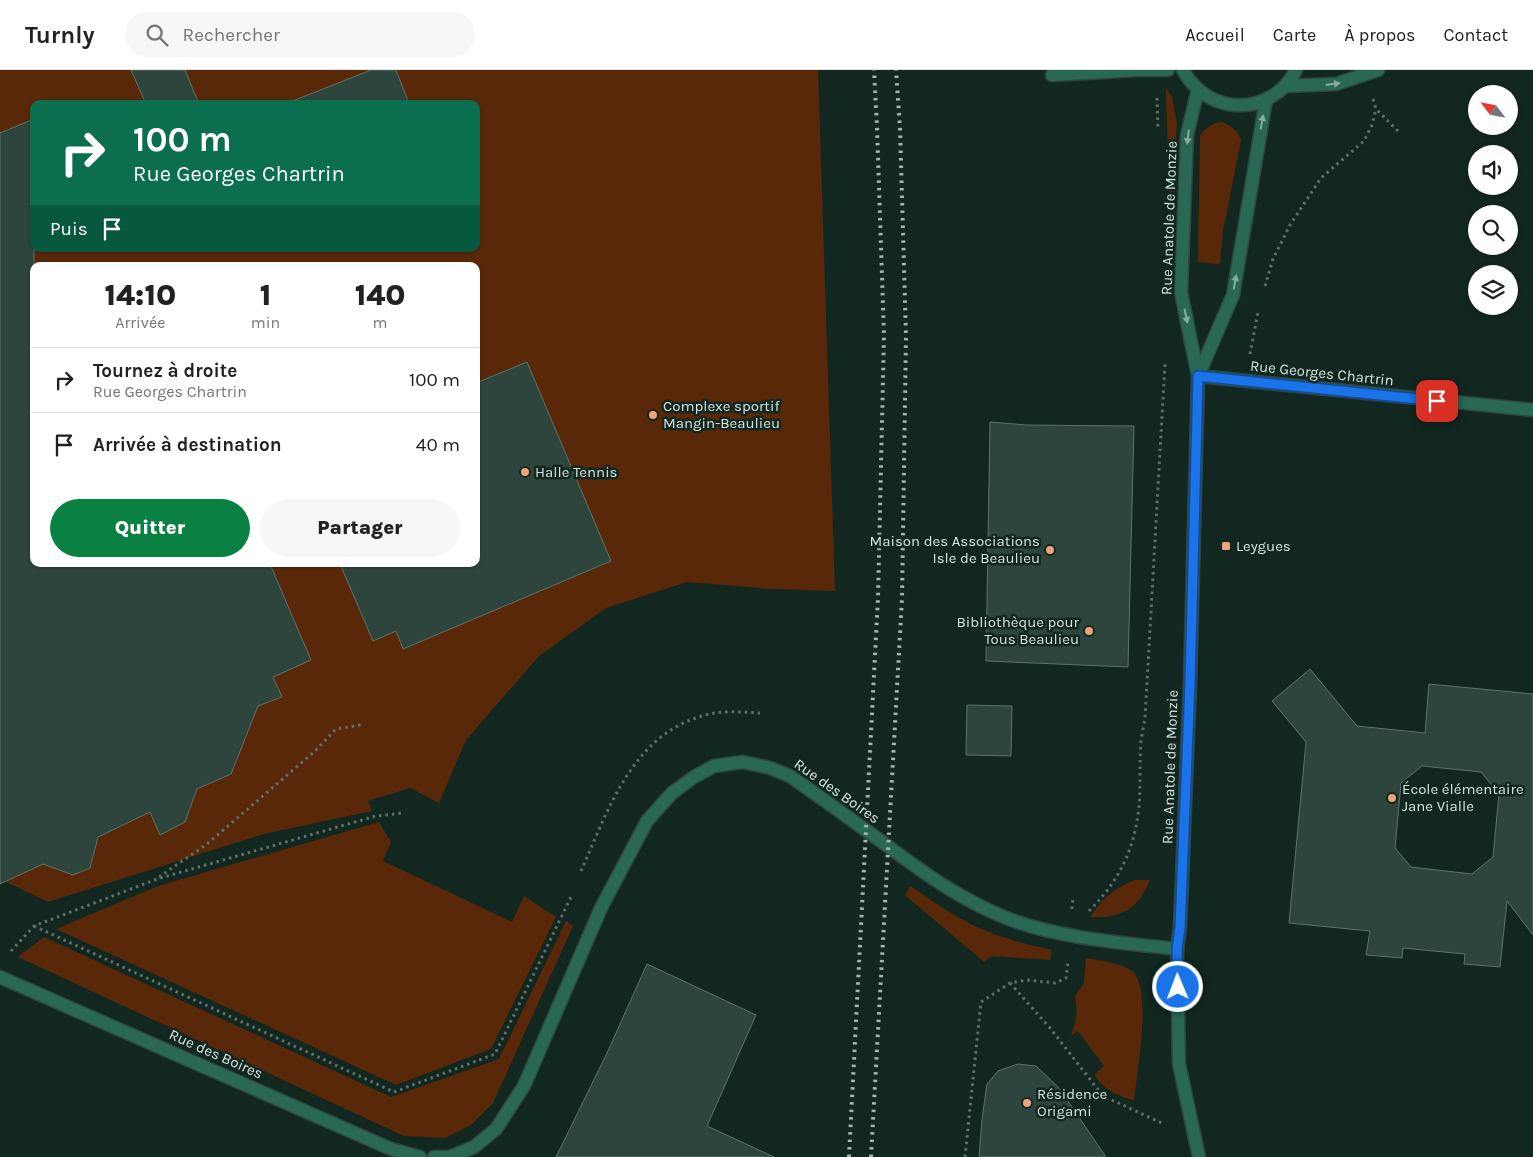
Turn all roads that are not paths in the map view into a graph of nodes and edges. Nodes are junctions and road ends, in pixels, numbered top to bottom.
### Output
1 (1156, 70) edge
2 (1168, 70) edge
3 (1183, 70) edge
4 (1296, 70) edge
5 (1378, 70) edge
6 (1052, 75) dead end
7 (1285, 86) junction
8 (1198, 89) junction
9 (1266, 100) junction
10 (1198, 376) junction
11 (1533, 410) edge
12 (1177, 949) junction
13 (0, 977) edge
14 (420, 1157) edge
15 (434, 1157) edge
16 (1199, 1157) edge

1 - 2 street
1 - 6 street
3 - 8 street
4 - 7 street
7 -> 5 street
7 - 9 street
8 - 9 street
8 -> 10 street, Rue Anatole de Monzie
10 -> 9 street, Rue Anatole de Monzie
10 - 11 street, Rue Georges Chartrin
10 - 12 street, Rue Anatole de Monzie
12 - 15 street, Rue des Boires
12 - 16 street, Rue Anatole de Monzie
13 - 14 street, Rue des Boires

